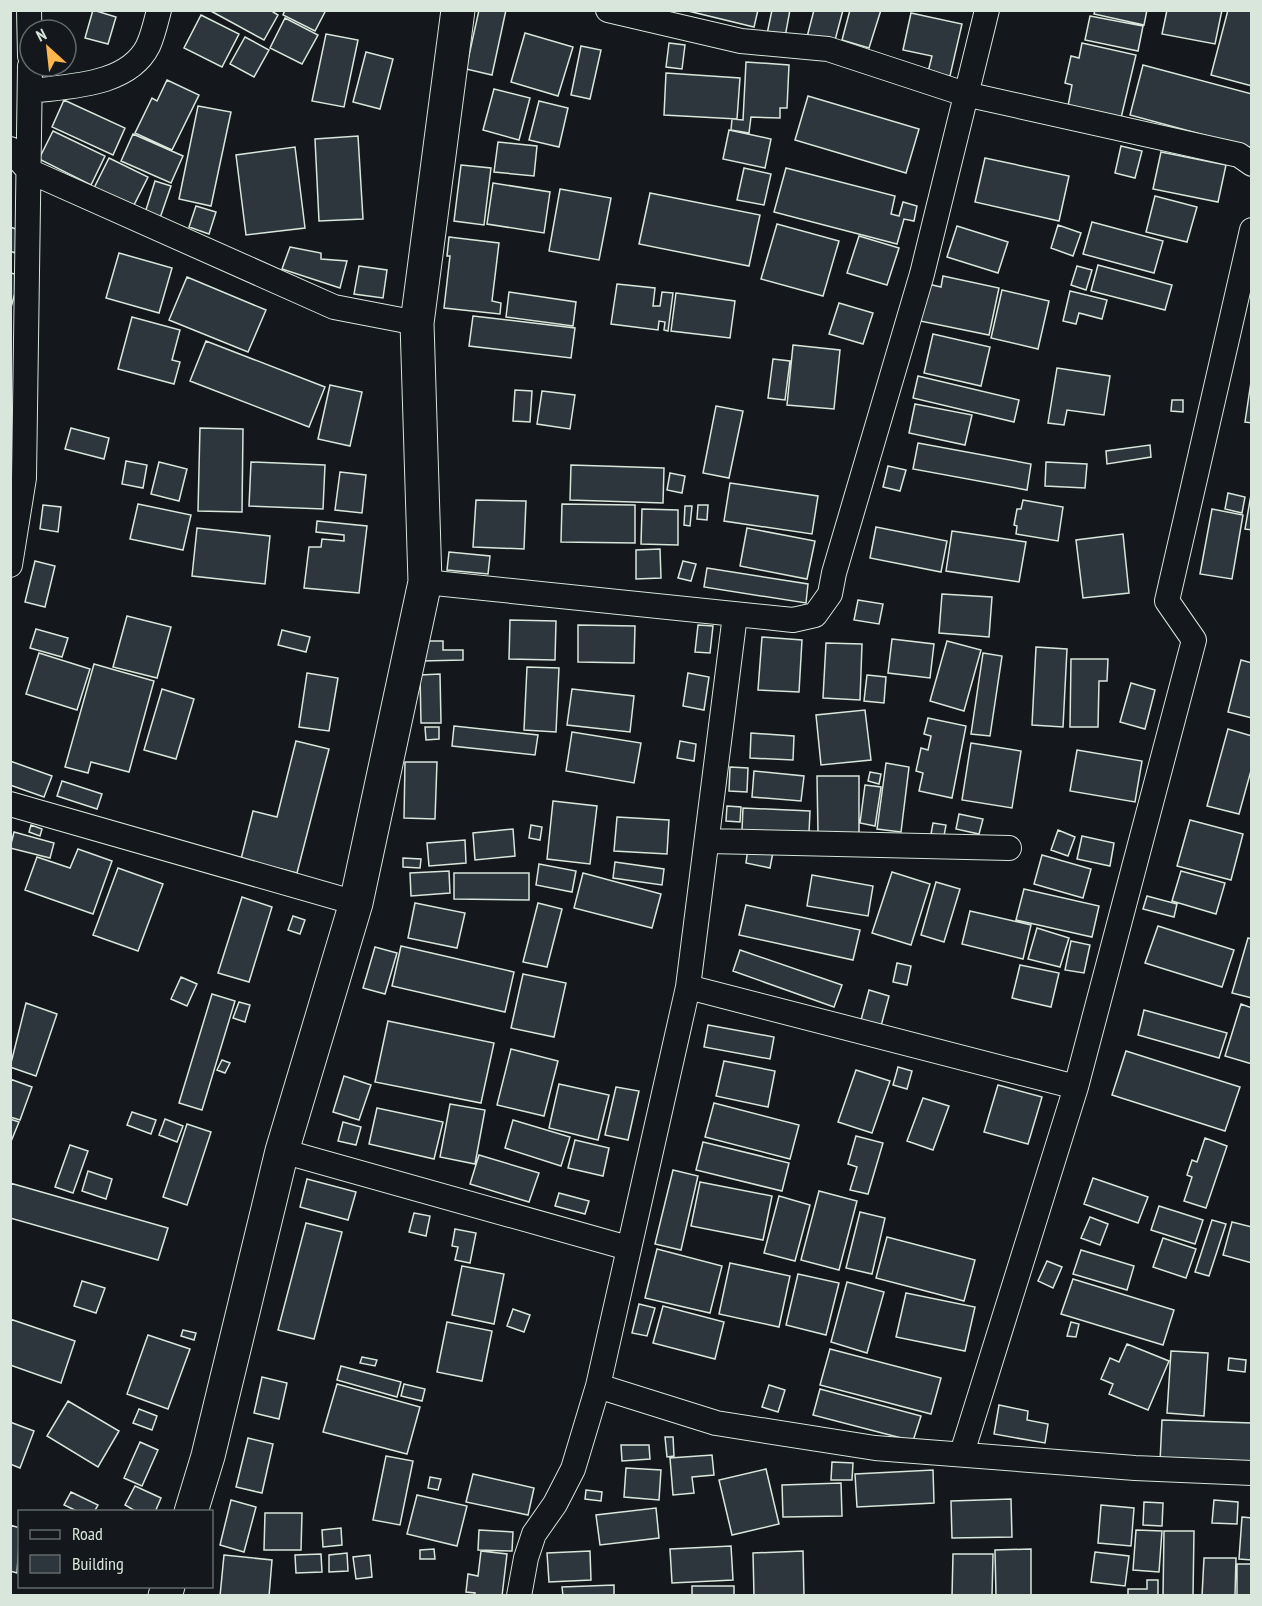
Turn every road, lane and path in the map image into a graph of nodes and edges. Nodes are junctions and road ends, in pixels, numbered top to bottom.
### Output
1 (159, 10) edge
2 (458, 10) edge
3 (608, 10) edge
4 (987, 10) edge
5 (30, 78) edge
6 (31, 91) junction
7 (965, 94) junction
8 (10, 149) edge
9 (1251, 164) edge
10 (29, 171) junction
11 (1251, 230) edge
12 (417, 323) junction
13 (10, 565) edge
14 (425, 582) junction
15 (735, 615) junction
16 (10, 804) edge
17 (707, 841) junction
18 (1009, 848) dead end
19 (356, 903) junction
20 (688, 987) junction
21 (1076, 1087) junction
22 (282, 1151) junction
23 (628, 1248) junction
24 (598, 1386) junction
25 (962, 1453) junction
26 (1251, 1473) edge
27 (192, 1510) edge
28 (519, 1596) edge

1 - 6 street
2 - 12 street
3 - 7 street
4 - 7 street
5 - 6 street
6 - 10 street
7 - 9 street
7 - 15 street
8 - 10 street
10 - 12 street
10 - 13 street
11 - 21 street
12 - 14 street
14 - 15 street
14 - 19 street
15 - 17 street
16 - 19 street
17 - 18 street
17 - 20 street
19 - 22 street
20 - 21 street
20 - 23 street
21 - 25 street
22 - 23 street
22 - 27 street
23 - 24 street
24 - 25 street
24 - 28 street
25 - 26 street

